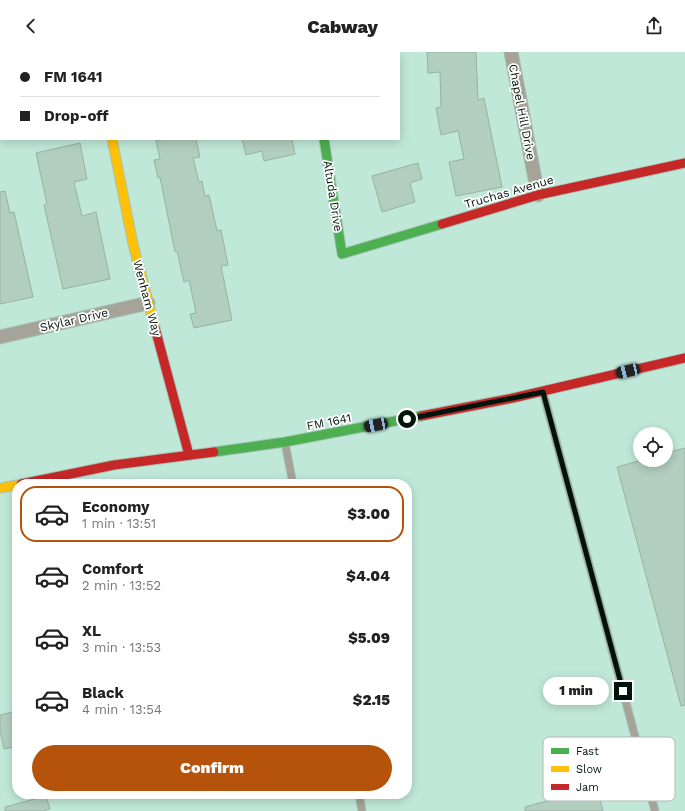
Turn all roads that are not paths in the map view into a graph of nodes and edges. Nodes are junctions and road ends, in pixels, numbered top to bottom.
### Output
1 (511, 52) edge
2 (112, 140) edge
3 (324, 140) edge
4 (685, 163) edge
5 (538, 195) junction
6 (342, 254) joint
7 (148, 303) junction
8 (0, 337) edge
9 (685, 358) edge
10 (543, 392) junction
11 (285, 442) junction
12 (189, 455) junction
13 (45, 479) edge
14 (292, 479) edge
15 (12, 486) edge
16 (0, 488) edge
17 (635, 737) edge
18 (360, 799) edge
19 (652, 801) edge
20 (362, 811) edge
21 (655, 811) edge

1 - 5 street, Chapel Hill Drive
2 - 7 street, Wenham Way
3 - 6 street, Altuda Drive
4 - 5 street, Truchas Avenue
5 - 6 street, Truchas Avenue
7 - 8 street, Skylar Drive
7 - 12 street, Wenham Way
9 - 10 street, FM 1641 / FM 1641
10 - 11 street, FM 1641 / FM 1641
10 - 17 lane
11 - 12 street, FM 1641 / FM 1641
11 - 14 lane
12 - 13 street, FM 1641 / FM 1641
15 - 16 street
18 - 20 lane
19 - 21 lane

